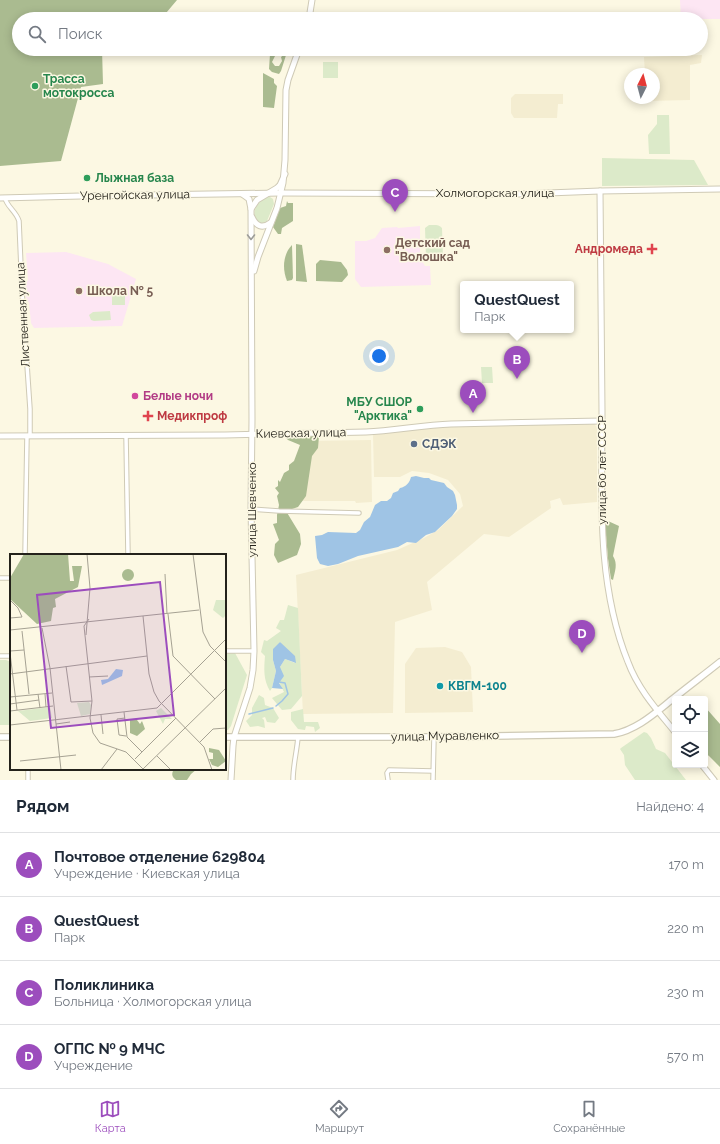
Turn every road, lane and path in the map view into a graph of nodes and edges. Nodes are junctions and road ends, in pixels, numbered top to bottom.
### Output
1 (312, 0) edge
2 (310, 12) edge
3 (297, 56) edge
4 (284, 174) junction
5 (720, 189) edge
6 (600, 190) junction
7 (269, 193) junction
8 (281, 193) junction
9 (238, 194) junction
10 (3, 198) edge
11 (277, 208) junction
12 (251, 211) junction
13 (271, 222) junction
14 (252, 280) junction
15 (602, 421) junction
16 (126, 434) junction
17 (252, 434) junction
18 (0, 436) edge
19 (29, 436) junction
20 (251, 509) junction
21 (360, 513) dead end
22 (25, 554) edge
23 (128, 554) edge
24 (226, 651) edge
25 (254, 652) junction
26 (720, 662) edge
27 (658, 710) junction
28 (672, 728) edge
29 (434, 736) junction
30 (10, 737) edge
31 (226, 737) edge
32 (234, 737) junction
33 (298, 737) junction
34 (0, 738) edge
35 (704, 768) edge
36 (433, 771) junction
37 (231, 780) edge
38 (293, 780) edge
39 (388, 780) edge
40 (433, 780) edge
41 (714, 780) edge

1 - 2 street
3 - 4 street
4 - 7 street
4 - 8 street
5 - 6 street, Холмогорская улица
6 - 8 street, Холмогорская улица
6 - 15 street, улица 60 лет СССР
7 - 8 street, Холмогорская улица
7 - 9 street, Уренгойская улица
7 - 11 street
7 - 12 street
8 - 11 street
9 - 10 street, Уренгойская улица
9 - 12 street
10 - 19 street, Лиственная улица
11 - 13 street
12 - 13 street
12 -> 14 street
13 - 14 street
14 - 17 street, улица Шевченко
15 - 17 street, Киевская улица
15 - 27 street, улица 60 лет СССР
16 - 17 street, Киевская улица
16 - 19 street, Киевская улица
16 - 23 street
17 - 20 street, улица Шевченко
18 - 19 street, Киевская улица
19 - 22 street, Лиственная улица
20 - 21 street
20 - 25 street, улица Шевченко
24 - 25 street
25 - 32 street, улица Шевченко
26 - 27 main road, улица Муравленко
27 - 28 street, улица 60 лет СССР
27 - 29 main road, улица Муравленко
29 - 33 main road, улица Муравленко
29 - 36 street
30 - 34 main road
31 - 32 main road, улица Муравленко
32 - 33 main road, улица Муравленко
32 - 37 street, улица Шевченко
33 - 38 street
35 - 41 street
36 - 39 street
36 - 40 street

